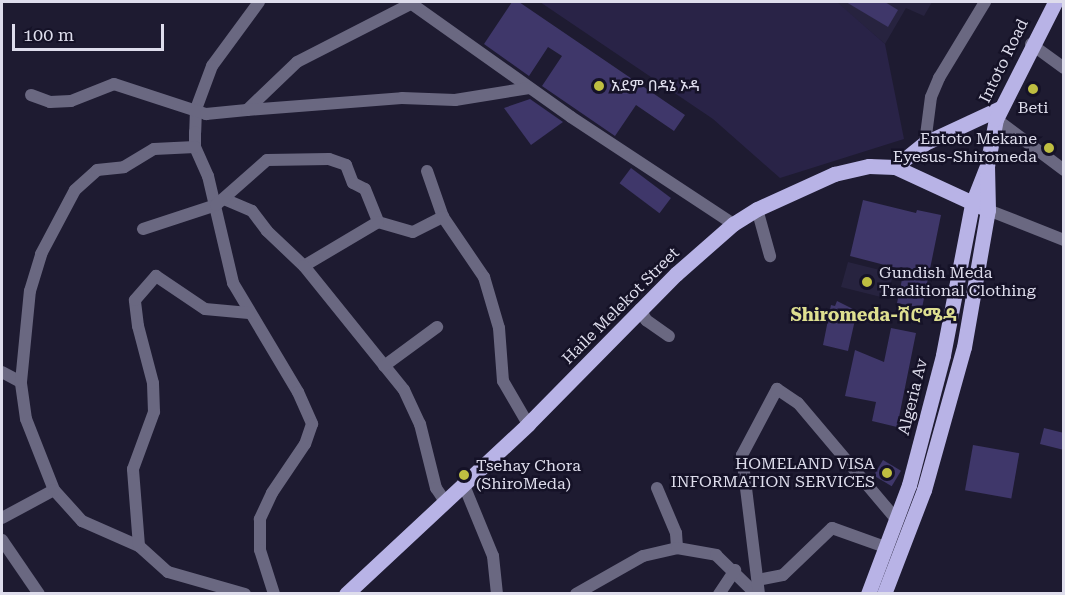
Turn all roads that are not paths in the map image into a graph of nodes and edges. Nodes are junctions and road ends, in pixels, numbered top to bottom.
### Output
1 (259, 2) edge
2 (985, 2) edge
3 (413, 3) edge
4 (1052, 5) edge
5 (1030, 44) junction
6 (1064, 68) edge
7 (529, 88) junction
8 (31, 95) dead end
9 (195, 109) junction
10 (247, 110) junction
11 (998, 113) junction
12 (924, 143) junction
13 (195, 147) junction
14 (987, 166) junction
15 (895, 167) junction
16 (1064, 170) edge
17 (427, 171) dead end
18 (220, 202) junction
19 (972, 204) junction
20 (758, 209) junction
21 (988, 210) junction
22 (444, 217) junction
23 (378, 222) junction
24 (733, 224) junction
25 (143, 229) dead end
26 (1064, 240) edge
27 (770, 256) dead end
28 (304, 266) junction
29 (640, 309) junction
30 (249, 312) junction
31 (437, 327) dead end
32 (669, 336) dead end
33 (384, 366) junction
34 (2, 372) edge
35 (21, 382) junction
36 (528, 424) junction
37 (463, 483) junction
38 (657, 488) dead end
39 (54, 490) junction
40 (444, 500) junction
41 (2, 518) edge
42 (896, 519) junction
43 (2, 540) edge
44 (139, 546) junction
45 (885, 547) junction
46 (677, 548) junction
47 (735, 570) junction
48 (758, 580) junction
49 (39, 594) edge
50 (245, 594) edge
51 (273, 594) edge
52 (346, 594) edge
53 (497, 594) edge
54 (576, 594) edge
55 (719, 594) edge
56 (758, 594) edge
57 (868, 594) edge
58 (884, 594) edge

1 - 9 street
2 - 12 street
3 - 7 street
3 - 10 street
4 - 5 main road, Intoto Road
5 - 6 street
5 - 11 main road, Intoto Road
7 - 10 street
7 - 24 street
8 - 9 street
9 - 10 street
9 - 13 street
11 - 12 main road
11 - 14 main road, Intoto Road
11 - 16 street
12 - 15 main road
13 - 18 street
13 - 35 street
14 - 19 main road, Algeria Av
14 - 21 main road
15 - 19 main road, Haile Melekot Street
15 - 20 main road, Haile Melekot Street
17 - 22 street
18 - 23 street
18 - 25 street
18 - 28 street
18 - 30 street
19 - 21 main road, Haile Melekot Street
19 - 42 main road, Algeria Av
20 - 24 main road, Haile Melekot Street
20 - 27 street
21 - 26 street
21 - 58 main road
22 - 23 street
22 - 36 street
23 - 28 street
24 - 29 main road, Haile Melekot Street
28 - 33 street
29 - 32 street
29 - 36 main road, Haile Melekot Street
30 - 44 street
30 - 51 street
31 - 33 street
33 - 40 street
34 - 35 street
35 - 39 street
36 - 37 main road, Haile Melekot Street
37 - 40 main road, Haile Melekot Street
37 - 53 street
38 - 46 street
39 - 41 street
39 - 44 street
40 - 52 main road, Haile Melekot Street
42 - 45 main road, Algeria Av
42 - 48 street
43 - 49 street
44 - 50 street
45 - 48 street
45 - 57 main road, Algeria Av
46 - 47 street
46 - 54 street
47 - 55 street
47 - 56 street
48 - 56 street

